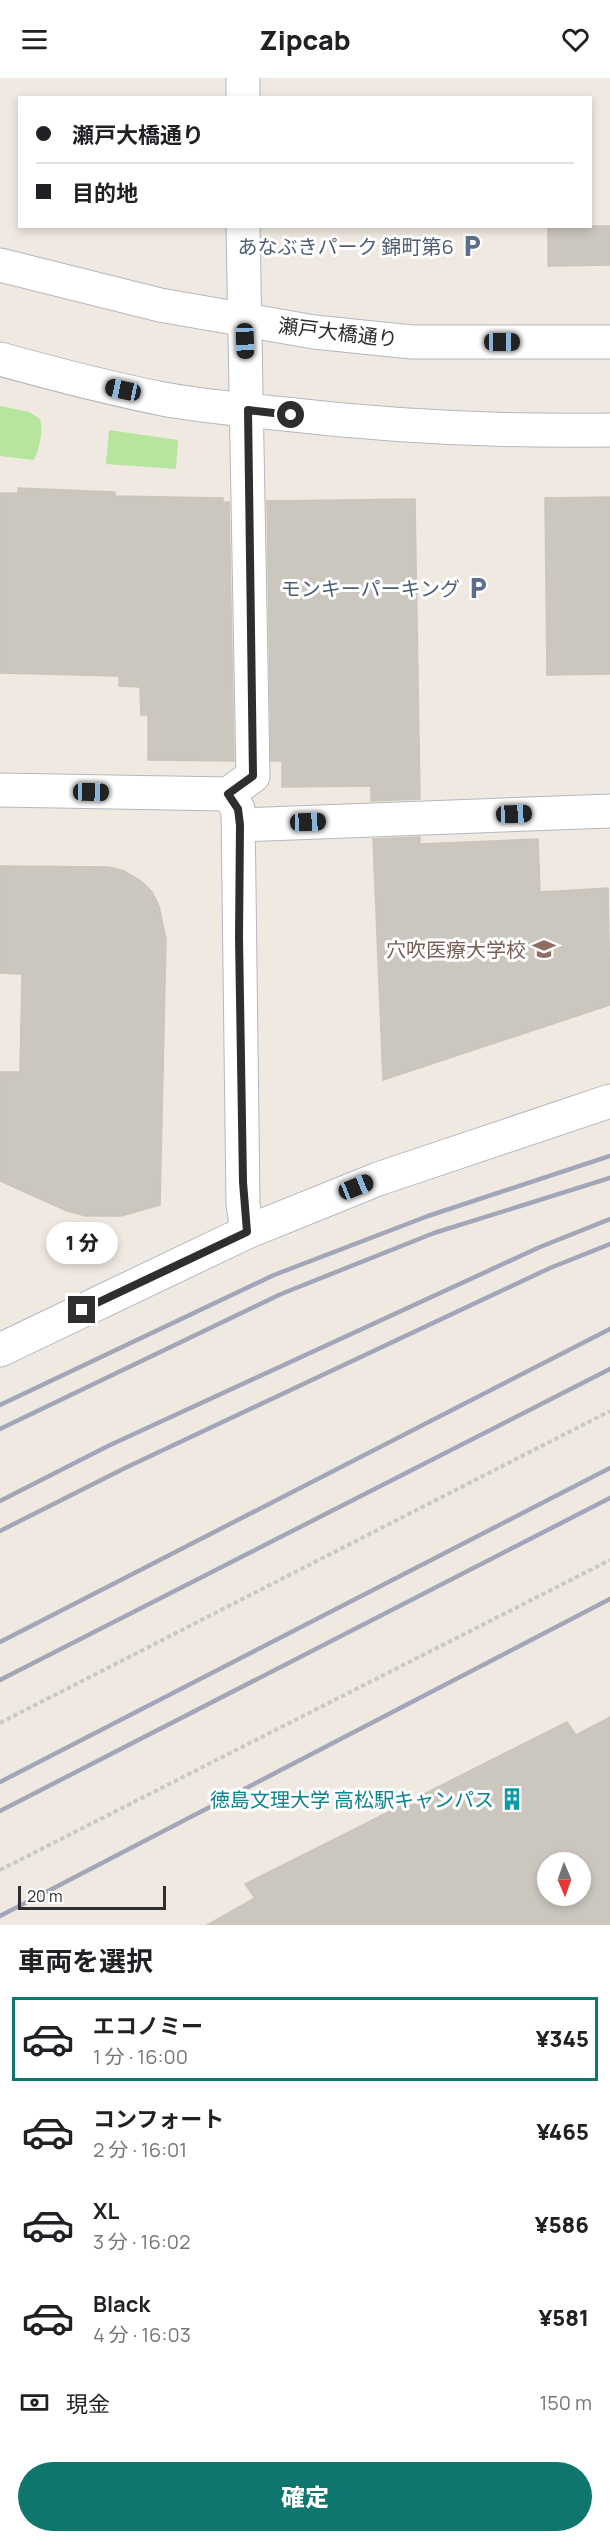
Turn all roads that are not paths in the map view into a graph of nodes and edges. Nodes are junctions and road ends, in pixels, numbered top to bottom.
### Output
1 (243, 78) edge
2 (243, 96) edge
3 (243, 228) edge
4 (0, 265) edge
5 (244, 319) junction
6 (610, 342) edge
7 (0, 359) edge
8 (248, 410) junction
9 (610, 430) edge
10 (0, 790) edge
11 (228, 794) junction
12 (610, 811) edge
13 (240, 825) junction
14 (610, 1101) edge
15 (247, 1232) junction
16 (0, 1350) edge

1 - 2 street
3 - 5 street
4 - 5 street, 瀬戸大橋通り
5 - 6 street, 瀬戸大橋通り
5 - 8 street
7 - 8 street
8 - 9 street
8 - 11 street
10 - 11 street
11 - 13 street
12 - 13 street
13 - 15 street
14 - 15 street
15 - 16 street

